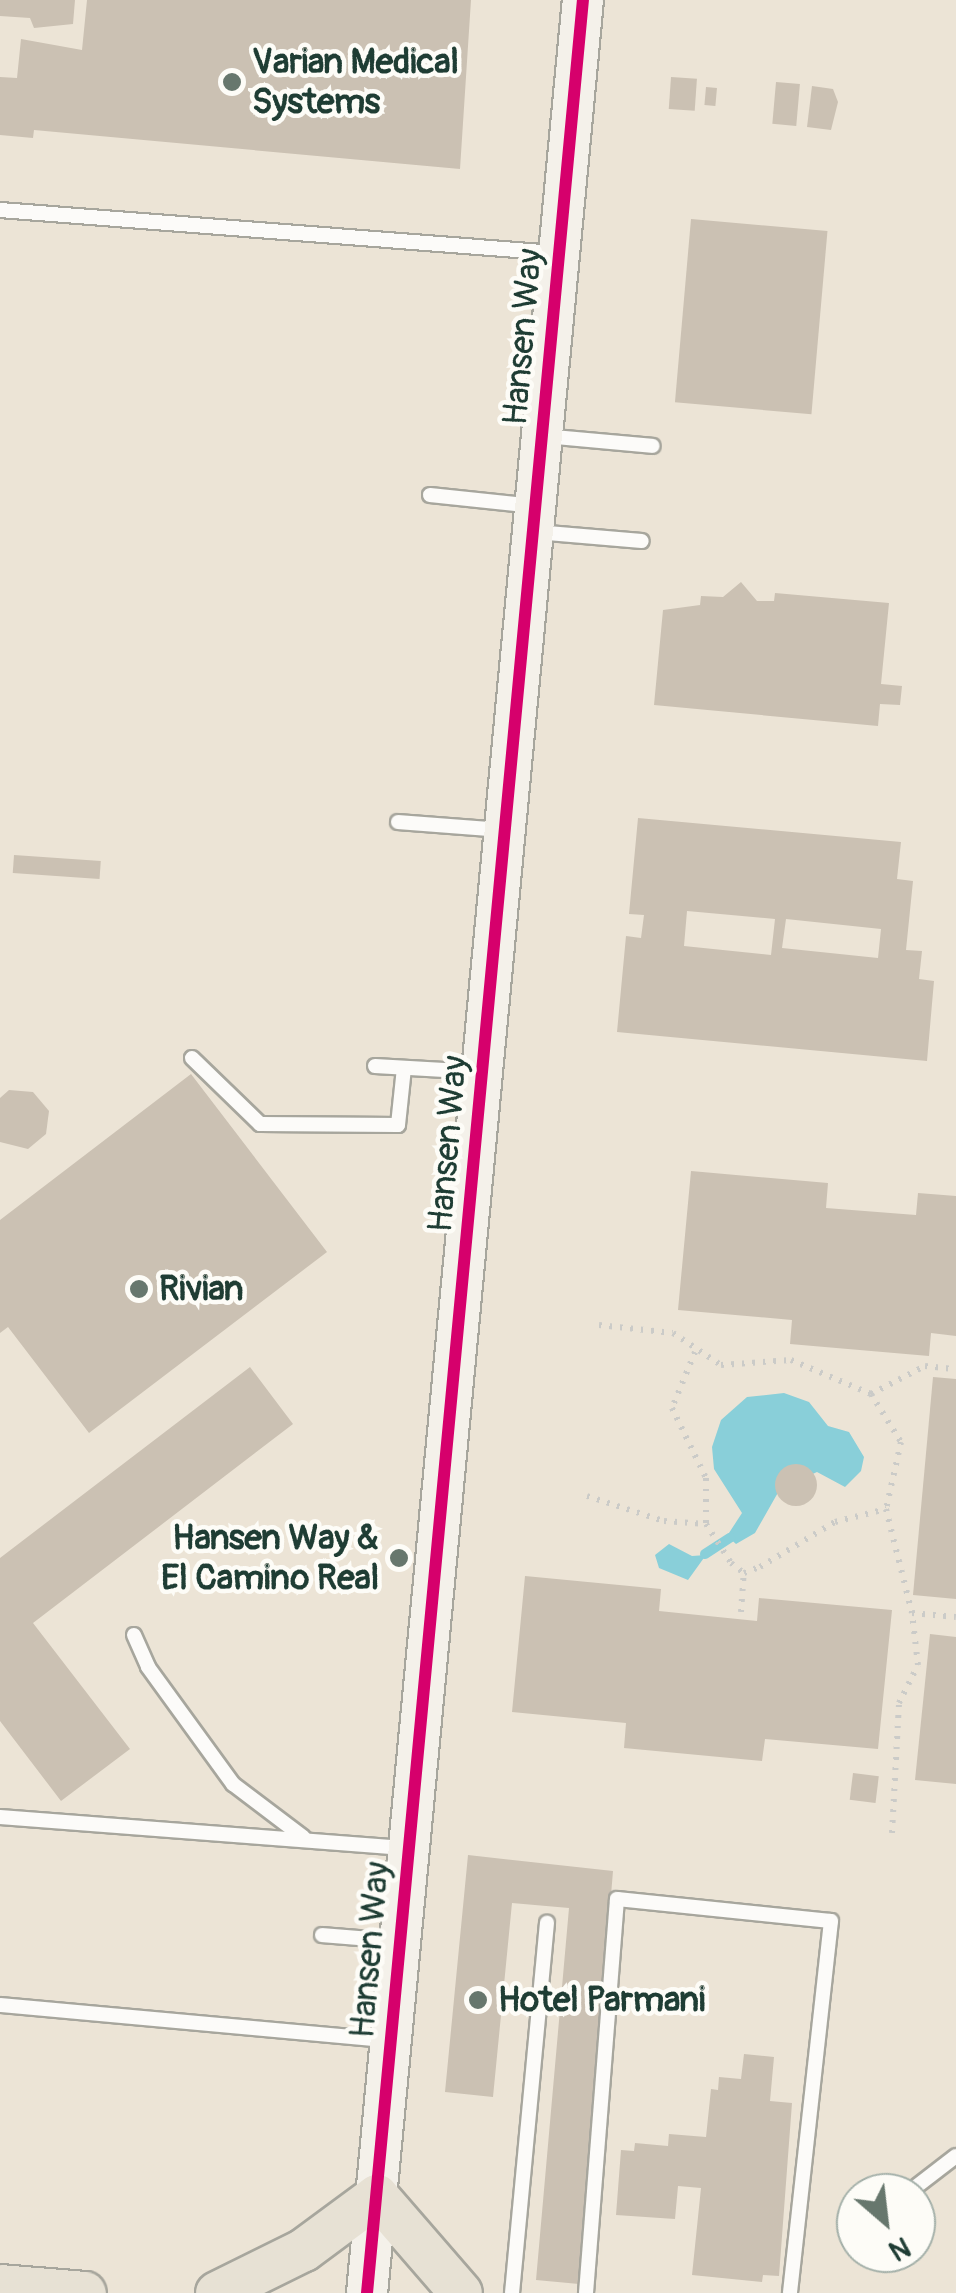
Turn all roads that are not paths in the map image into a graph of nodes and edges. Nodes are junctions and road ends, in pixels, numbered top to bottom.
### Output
1 (583, 0) edge
2 (0, 210) edge
3 (560, 254) junction
4 (544, 436) junction
5 (652, 446) dead end
6 (430, 495) dead end
7 (536, 519) junction
8 (642, 541) dead end
9 (398, 822) dead end
10 (507, 830) junction
11 (192, 1058) dead end
12 (375, 1066) dead end
13 (404, 1068) junction
14 (484, 1072) junction
15 (134, 1635) dead end
16 (0, 1817) edge
17 (303, 1836) junction
18 (410, 1848) junction
19 (547, 1923) dead end
20 (322, 1935) dead end
21 (401, 1941) junction
22 (0, 2005) edge
23 (392, 2040) junction
24 (956, 2156) edge
25 (933, 2173) edge
26 (377, 2196) junction
27 (0, 2286) edge
28 (85, 2293) edge
29 (217, 2293) edge
30 (367, 2293) edge
31 (461, 2293) edge
32 (512, 2293) edge
33 (586, 2293) edge
34 (790, 2293) edge

1 - 3 street, Hansen Way
2 - 3 lane
3 - 4 street, Hansen Way
4 - 5 lane
4 - 7 street, Hansen Way
6 - 7 lane
7 - 8 lane
7 - 10 street, Hansen Way
9 - 10 lane
10 - 14 street, Hansen Way
11 - 13 lane
12 - 13 lane
13 - 14 lane
14 - 18 street, Hansen Way
15 - 17 lane
16 - 17 lane
17 - 18 lane
18 - 21 street, Hansen Way
19 - 32 lane
20 - 21 lane
21 - 23 street, Hansen Way
22 - 23 lane
23 - 26 street, Hansen Way
24 - 25 lane
26 - 29 main road
26 - 30 street, Hansen Way
26 - 31 main road
27 - 28 main road
33 - 34 lane

